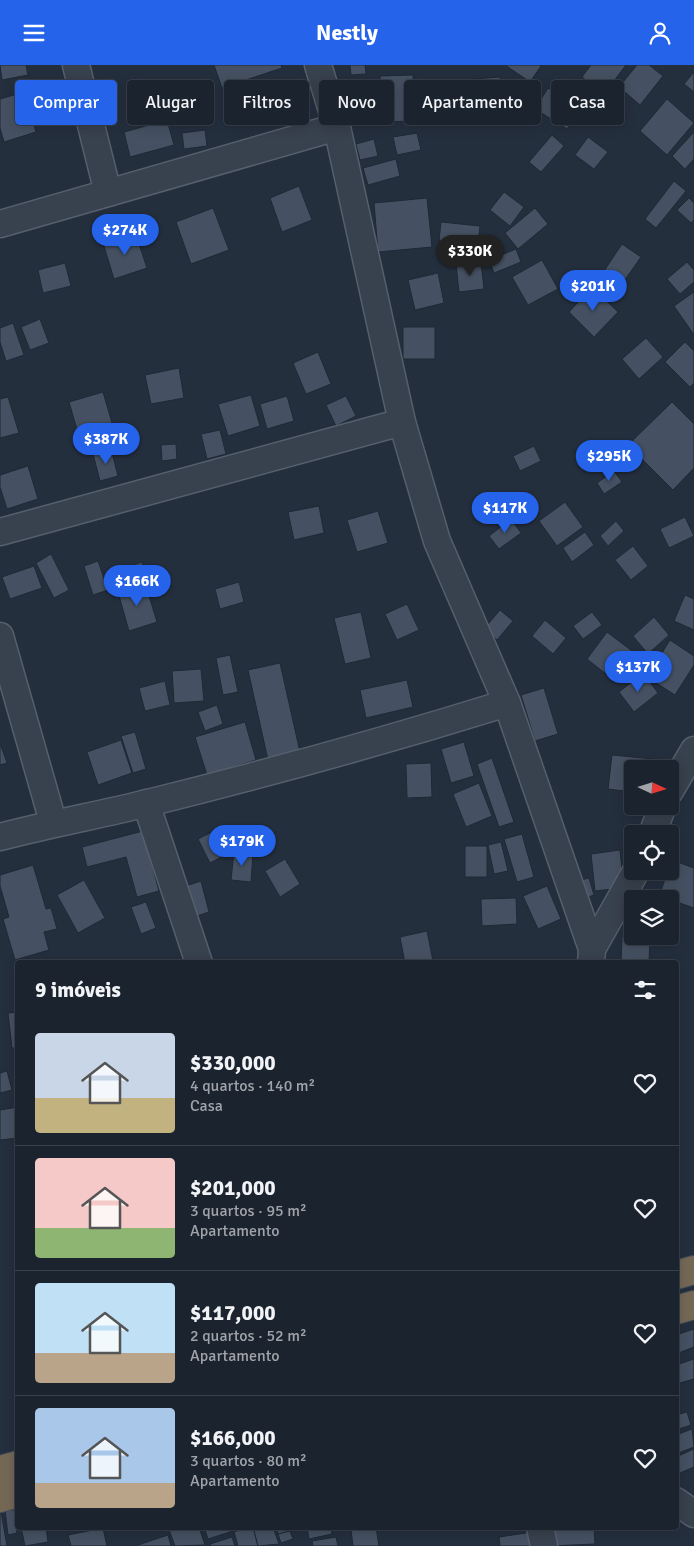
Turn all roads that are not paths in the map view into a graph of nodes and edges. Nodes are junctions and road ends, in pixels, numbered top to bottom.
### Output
1 (76, 65) edge
2 (318, 65) edge
3 (338, 127) junction
4 (108, 193) junction
5 (0, 224) edge
6 (402, 422) junction
7 (0, 533) edge
8 (0, 637) edge
9 (6, 677) edge
10 (507, 703) junction
11 (694, 750) edge
12 (679, 776) edge
13 (146, 803) junction
14 (53, 823) junction
15 (0, 837) edge
16 (631, 880) edge
17 (592, 956) edge
18 (198, 960) edge
19 (694, 1270) edge
20 (679, 1274) edge
21 (694, 1305) edge
22 (679, 1309) edge
23 (15, 1466) edge
24 (0, 1470) edge
25 (15, 1494) edge
26 (0, 1498) edge
27 (679, 1503) edge
28 (694, 1514) edge
29 (541, 1530) edge
30 (544, 1546) edge

1 - 4 street
2 - 3 street
3 - 4 street
3 - 6 street
4 - 5 street
6 - 7 street
6 - 10 street
8 - 9 street
9 - 14 street
10 - 13 street
10 - 17 street
11 - 12 street
13 - 14 street
13 - 18 street
14 - 15 street
16 - 17 street
19 - 20 highway
21 - 22 highway
23 - 24 highway
25 - 26 highway
27 - 28 street
29 - 30 street

